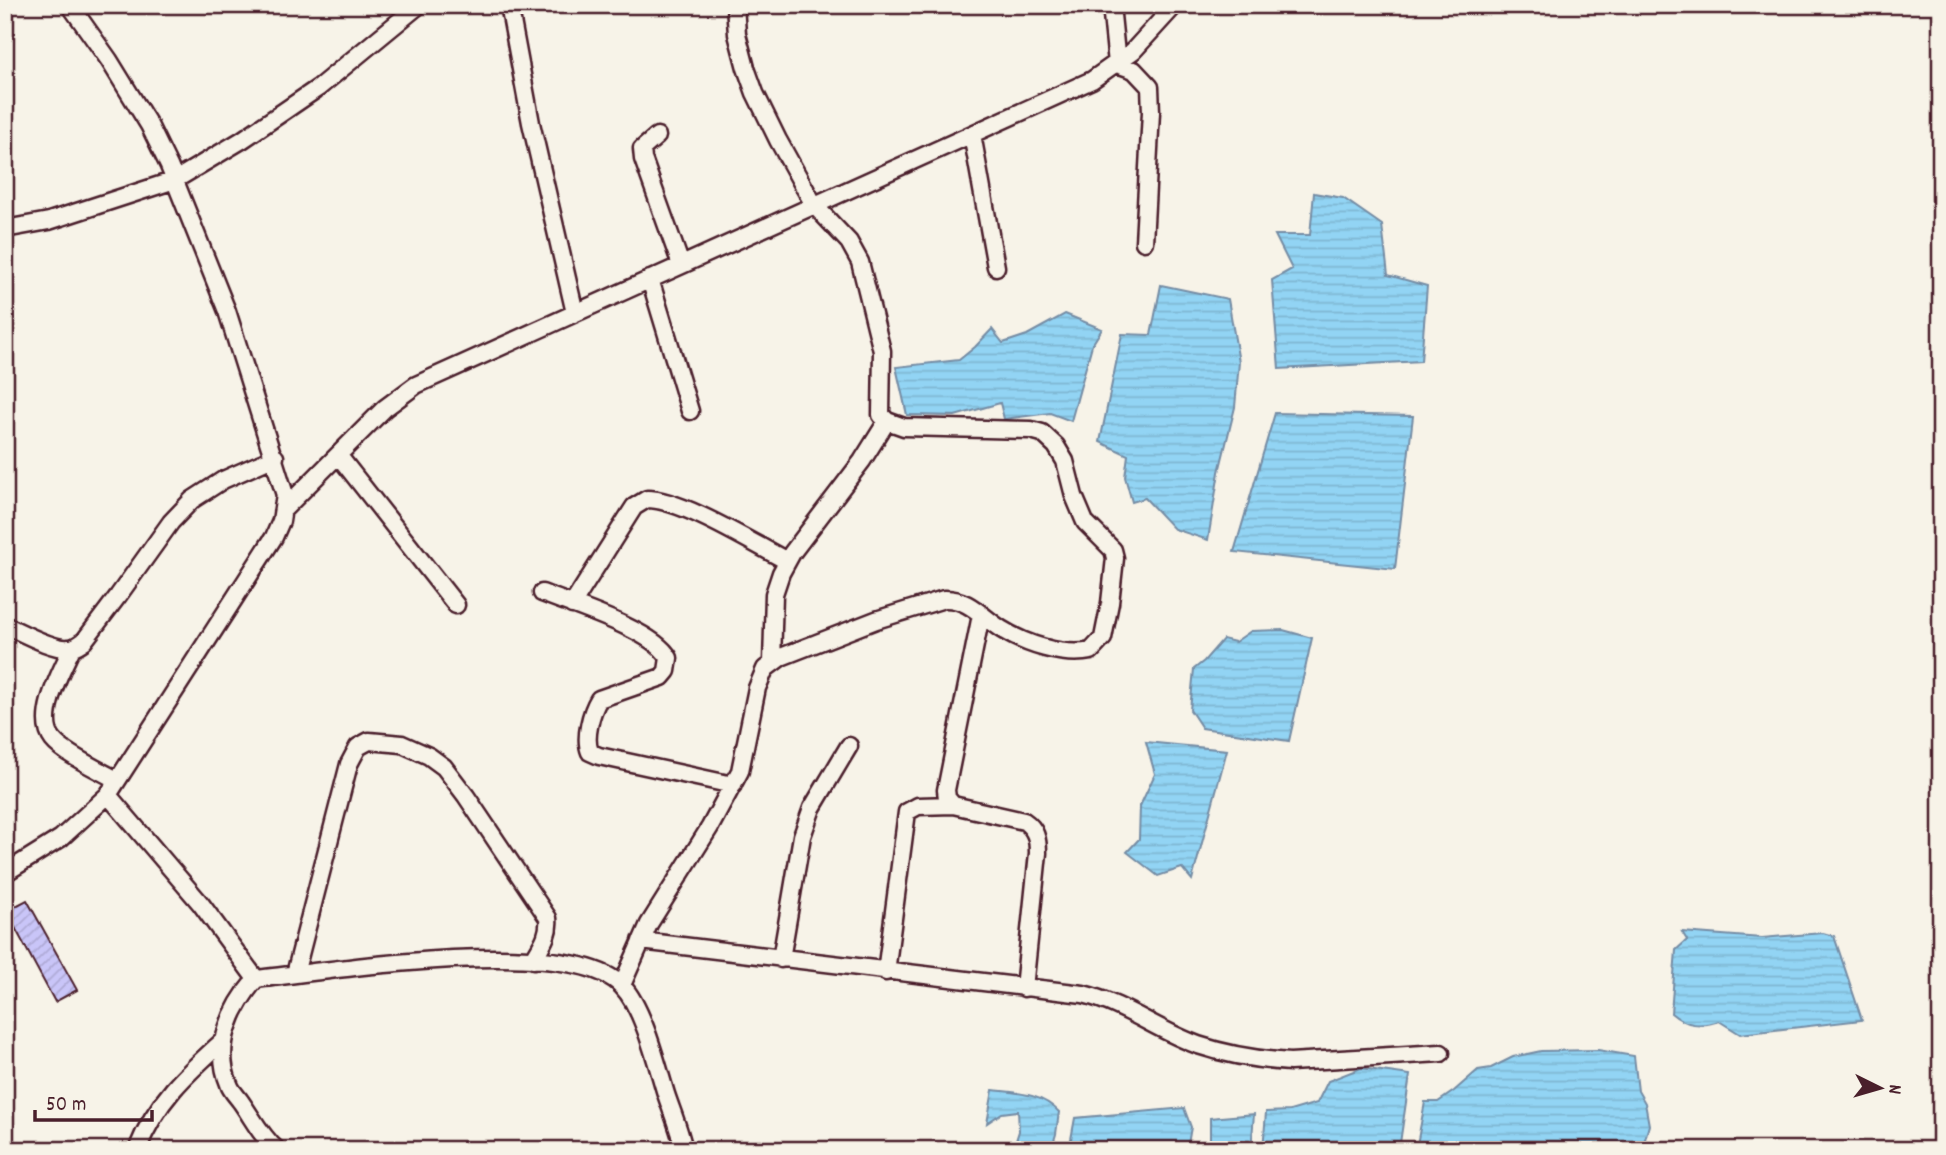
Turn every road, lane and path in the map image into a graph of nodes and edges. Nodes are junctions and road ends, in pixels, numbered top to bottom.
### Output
1 (70, 5) edge
2 (419, 5) edge
3 (509, 5) edge
4 (735, 5) edge
5 (1111, 5) edge
6 (1175, 5) edge
7 (1117, 64) junction
8 (972, 134) junction
9 (657, 136) dead end
10 (175, 180) junction
11 (814, 205) junction
12 (5, 229) edge
13 (1144, 242) dead end
14 (681, 265) junction
15 (996, 267) dead end
16 (650, 279) junction
17 (575, 313) junction
18 (690, 411) dead end
19 (887, 421) junction
20 (338, 455) junction
21 (275, 457) junction
22 (283, 510) junction
23 (788, 561) junction
24 (542, 593) dead end
25 (456, 605) dead end
26 (572, 605) junction
27 (981, 615) junction
28 (5, 625) edge
29 (72, 648) junction
30 (772, 662) junction
31 (849, 746) dead end
32 (117, 780) junction
33 (733, 785) junction
34 (107, 795) junction
35 (953, 805) junction
36 (5, 873) edge
37 (642, 941) junction
38 (781, 959) junction
39 (533, 960) junction
40 (887, 972) junction
41 (295, 974) junction
42 (256, 979) junction
43 (622, 985) junction
44 (1024, 988) junction
45 (224, 1040) junction
46 (1441, 1053) dead end
47 (137, 1150) edge
48 (277, 1150) edge
49 (684, 1150) edge

1 - 10 street
2 - 10 street
3 - 17 street
4 - 11 street
5 - 7 street
6 - 7 street
7 - 8 street
7 - 13 street
8 - 11 street
8 - 15 street
9 - 14 street
10 - 12 street
10 - 21 street
11 - 14 street
11 - 19 street
14 - 16 street
16 - 17 street
16 - 18 street
17 - 20 street
19 - 23 street
19 - 27 street
20 - 22 street
20 - 25 street
21 - 22 street
21 - 29 street
22 - 32 street
23 - 26 street
23 - 30 street
24 - 26 street
26 - 33 street
27 - 30 street
27 - 35 street
28 - 29 street
29 - 32 street
30 - 33 street
31 - 38 street
32 - 34 street
33 - 37 street
34 - 36 street
34 - 42 street
35 - 40 street
35 - 44 street
37 - 38 street
37 - 43 street
38 - 40 street
39 - 41 street
39 - 41 street
39 - 43 street
40 - 44 street
41 - 42 street
42 - 45 street
43 - 49 street
44 - 46 street
45 - 47 street
45 - 48 street

